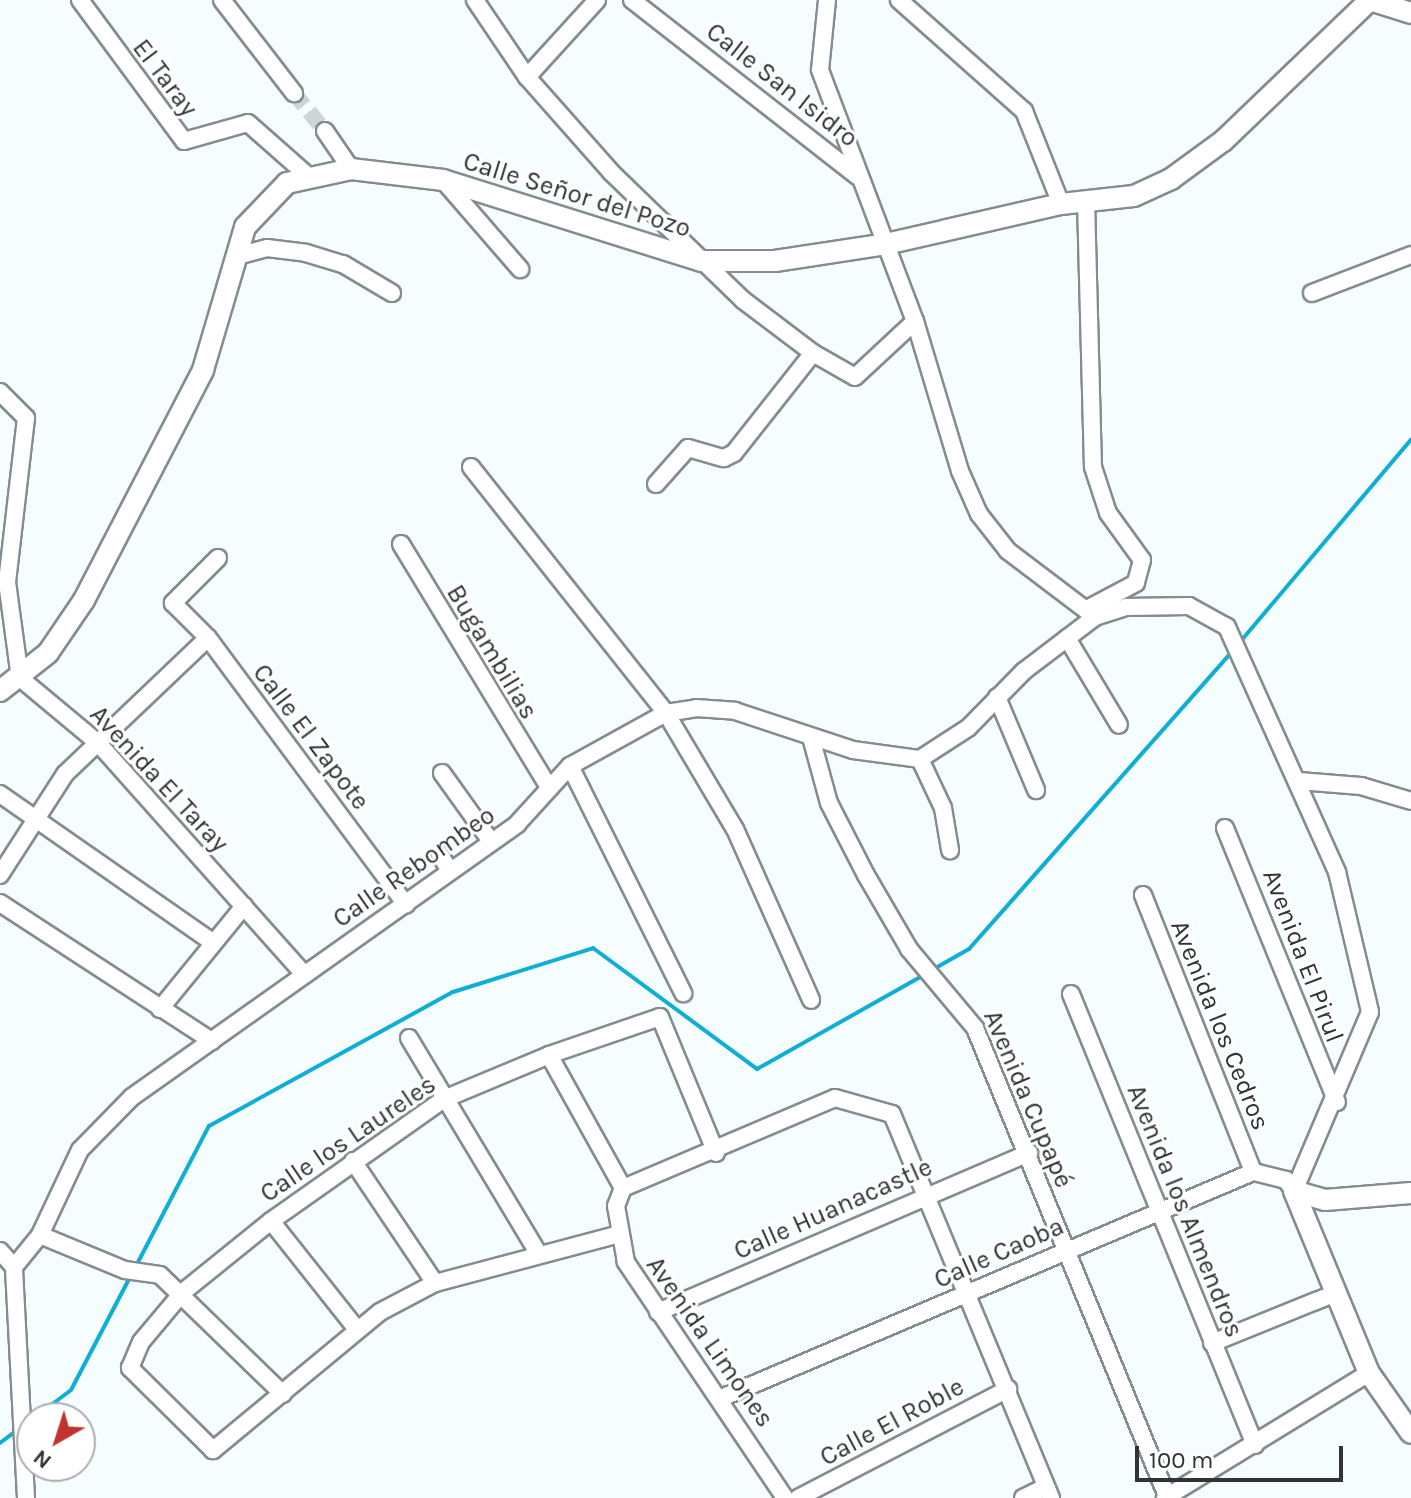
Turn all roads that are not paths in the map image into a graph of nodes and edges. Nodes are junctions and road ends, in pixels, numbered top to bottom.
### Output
1 (80, 0) edge
2 (222, 0) edge
3 (475, 0) edge
4 (597, 0) edge
5 (632, 0) edge
6 (827, 0) edge
7 (899, 0) edge
8 (1370, 0) edge
9 (1411, 13) edge
10 (527, 77) junction
11 (294, 93) tunnel mouth
12 (325, 131) tunnel mouth
13 (351, 169) junction
14 (307, 175) junction
15 (443, 180) junction
16 (862, 181) junction
17 (1086, 201) junction
18 (1061, 204) junction
19 (886, 244) junction
20 (1411, 255) edge
21 (237, 256) junction
22 (701, 261) junction
23 (520, 269) dead end
24 (392, 293) dead end
25 (1312, 293) dead end
26 (915, 321) junction
27 (813, 353) junction
28 (0, 392) edge
29 (471, 467) dead end
30 (656, 484) dead end
31 (401, 544) dead end
32 (218, 558) dead end
33 (1092, 612) junction
34 (208, 638) junction
35 (1067, 638) junction
36 (20, 678) junction
37 (0, 691) edge
38 (997, 697) junction
39 (666, 713) junction
40 (1119, 725) dead end
41 (812, 741) junction
42 (98, 743) junction
43 (920, 759) junction
44 (570, 766) junction
45 (442, 773) dead end
46 (1299, 781) junction
47 (547, 784) junction
48 (1036, 790) dead end
49 (0, 794) edge
50 (1411, 801) edge
51 (39, 819) junction
52 (1225, 828) dead end
53 (490, 840) junction
54 (950, 850) dead end
55 (440, 855) dead end
56 (450, 871) junction
57 (0, 875) edge
58 (1143, 895) dead end
59 (0, 903) edge
60 (406, 905) junction
61 (244, 906) junction
62 (212, 942) junction
63 (303, 973) junction
64 (683, 993) dead end
65 (1071, 994) dead end
66 (811, 1000) dead end
67 (160, 1009) junction
68 (409, 1038) dead end
69 (212, 1041) junction
70 (549, 1055) junction
71 (444, 1099) junction
72 (1337, 1102) junction
73 (716, 1153) junction
74 (1029, 1153) junction
75 (353, 1161) junction
76 (1253, 1172) junction
77 (623, 1188) junction
78 (1294, 1191) junction
79 (929, 1193) junction
80 (1411, 1193) edge
81 (1162, 1209) junction
82 (271, 1221) junction
83 (40, 1235) junction
84 (616, 1235) junction
85 (1064, 1249) junction
86 (0, 1251) edge
87 (539, 1254) junction
88 (14, 1267) junction
89 (435, 1283) junction
90 (183, 1292) junction
91 (971, 1292) junction
92 (1331, 1295) junction
93 (658, 1312) junction
94 (355, 1327) junction
95 (1212, 1343) junction
96 (1369, 1373) junction
97 (1008, 1389) junction
98 (283, 1394) junction
99 (721, 1398) junction
100 (1411, 1433) edge
101 (1255, 1445) junction
102 (1048, 1492) edge
103 (1166, 1497) edge
104 (26, 1498) edge
105 (785, 1498) edge
106 (798, 1498) edge
107 (1023, 1498) edge

1 - 14 street, El Taray
2 - 11 street
3 - 10 street
4 - 10 street
5 - 16 street, Calle San Isidro
6 - 16 street
7 - 18 street
8 - 9 street, Calle Señor del Pozo
8 - 17 street, Calle Señor del Pozo
10 - 22 street
12 - 13 street
13 - 14 street, Calle Señor del Pozo
13 - 15 street, Calle Señor del Pozo
14 - 21 street, Calle Señor del Pozo
15 - 22 street, Calle Señor del Pozo
15 - 23 street
16 - 19 street
17 - 18 street, Calle Señor del Pozo
17 - 33 street
18 - 19 street, Calle Señor del Pozo
19 - 22 street, Calle Señor del Pozo
19 - 26 street
20 - 25 street
21 - 24 street
21 - 36 street, Calle Señor del Pozo
22 - 27 street
26 - 27 street
26 - 33 street
27 - 30 street
28 - 36 street
29 - 39 street
31 - 47 street, Bugambilias
32 - 34 street, Calle El Zapote
33 - 35 street
33 - 46 street
34 - 42 street
34 - 60 street, Calle El Zapote
35 - 38 street
35 - 40 street
36 - 37 street, Calle Señor del Pozo
36 - 42 street, Avenida El Taray
38 - 43 street
38 - 48 street
39 - 41 street, Calle Rebombeo
39 - 44 street, Calle Rebombeo
39 - 66 street
41 - 43 street, Calle Rebombeo
41 - 74 street, Avenida Cupapé
42 - 51 street
42 - 61 street, Avenida El Taray
43 - 54 street
44 - 47 street, Calle Rebombeo
44 - 64 street
45 - 53 street
46 - 50 street
46 - 72 street
47 - 53 street, Calle Rebombeo
49 - 51 street
51 - 57 street
51 - 62 street
52 - 72 street, Avenida El Pirul
53 - 56 street, Calle Rebombeo
55 - 56 street
56 - 60 street, Calle Rebombeo
58 - 76 street, Avenida los Cedros
59 - 67 street
60 - 63 street, Calle Rebombeo
61 - 62 street
61 - 63 street, Avenida El Taray
62 - 67 street
63 - 69 street, Calle Rebombeo
65 - 81 street, Avenida los Almendros
67 - 69 street
68 - 71 street
69 - 83 street, Calle Rebombeo
70 - 71 street, Calle los Laureles
70 - 73 street, Calle los Laureles
70 - 77 street
71 - 75 street, Calle los Laureles
71 - 87 street
72 - 78 street
73 - 77 street
73 - 79 street
74 - 79 street, Calle Huanacastle
74 - 85 street, Avenida Cupapé
75 - 82 street, Calle los Laureles
75 - 89 street
76 - 78 street
76 - 81 street, Calle Caoba
77 - 84 street, Avenida Limones
78 - 80 street
78 - 92 street
79 - 91 street
79 - 93 street, Calle Huanacastle
81 - 85 street, Calle Caoba
81 - 95 street, Avenida los Almendros
82 - 90 street, Calle los Laureles
82 - 94 street
83 - 88 street, Calle Rebombeo
83 - 90 street
84 - 87 street
84 - 93 street, Avenida Limones
85 - 91 street, Calle Caoba
85 - 103 street, Avenida Cupapé
86 - 88 street
87 - 89 street
88 - 104 street
89 - 94 street
90 - 98 street
90 - 98 street, Calle los Laureles
91 - 97 street
91 - 99 street, Calle Caoba
92 - 95 street
92 - 96 street
93 - 99 street, Avenida Limones
94 - 98 street
95 - 101 street, Avenida los Almendros
96 - 100 street
96 - 101 street
97 - 102 street
97 - 106 street, Calle El Roble
99 - 105 street, Avenida Limones
101 - 103 street
102 - 107 street

